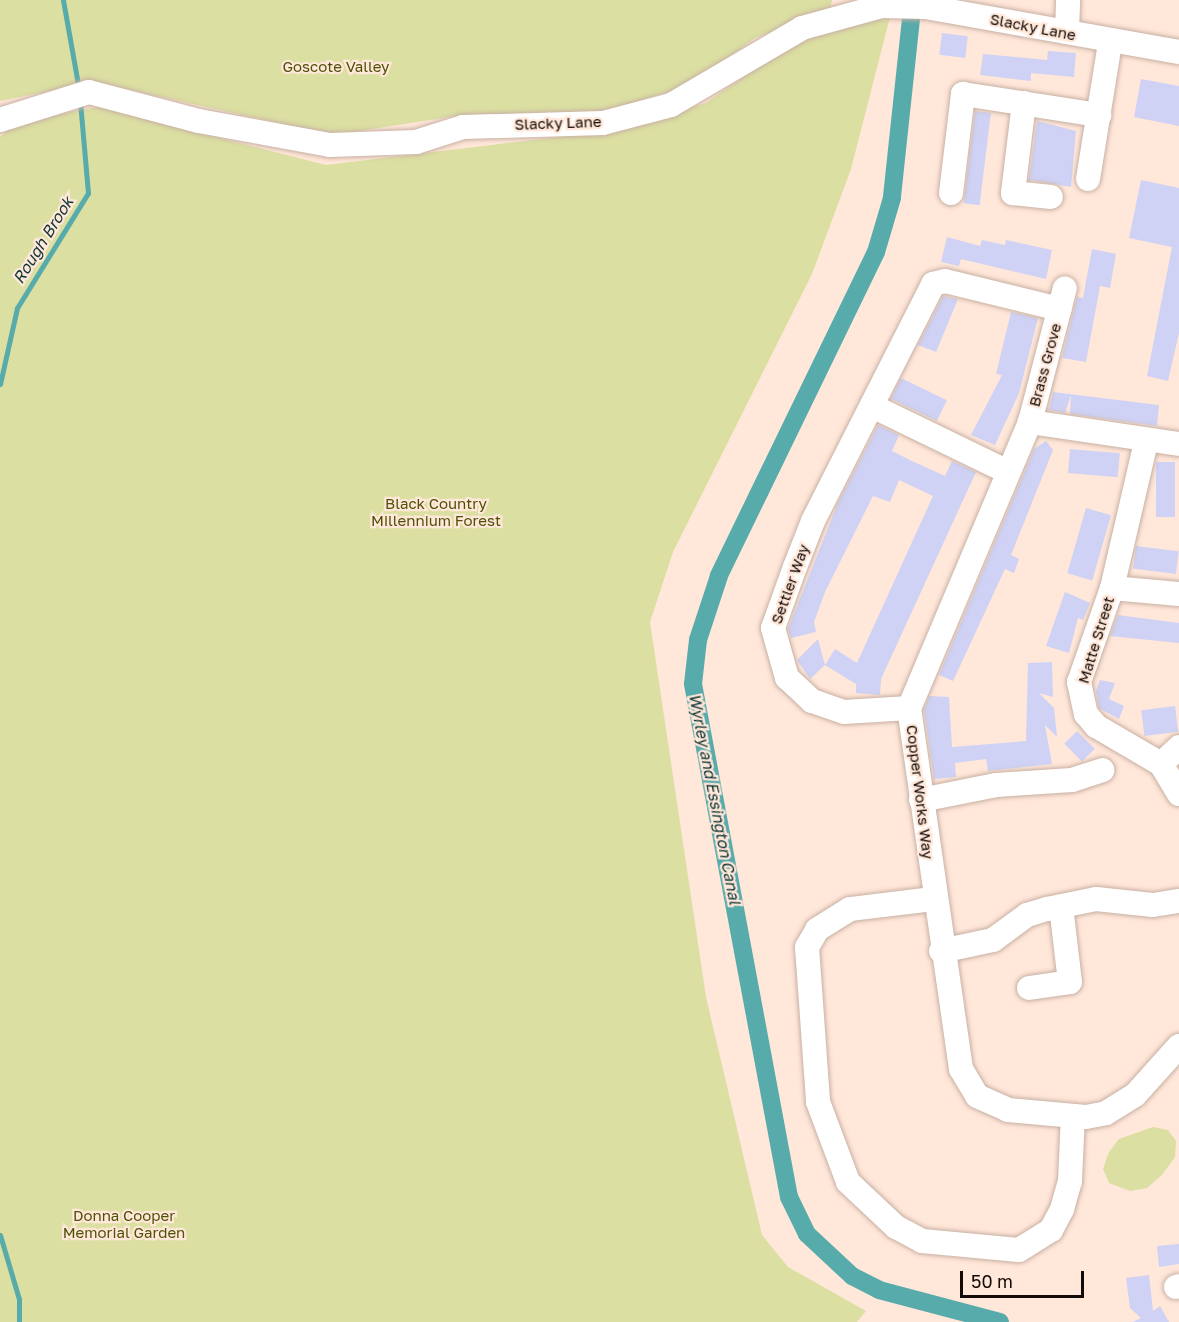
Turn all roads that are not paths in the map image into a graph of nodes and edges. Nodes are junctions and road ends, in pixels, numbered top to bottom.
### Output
1 (1068, 0) edge
2 (1067, 32) junction
3 (1110, 43) junction
4 (1179, 52) edge
5 (1033, 104) junction
6 (1099, 115) junction
7 (0, 120) edge
8 (1088, 179) dead end
9 (951, 193) dead end
10 (1051, 197) dead end
11 (887, 373) joint
12 (872, 406) junction
13 (1030, 422) junction
14 (1179, 441) edge
15 (1146, 442) junction
16 (1006, 471) junction
17 (1112, 588) junction
18 (1179, 594) edge
19 (909, 708) junction
20 (1179, 747) edge
21 (1161, 764) junction
22 (1102, 770) dead end
23 (1179, 794) edge
24 (921, 800) junction
25 (933, 898) junction
26 (1179, 901) edge
27 (1061, 907) junction
28 (941, 951) junction
29 (1029, 988) dead end
30 (1179, 1046) edge
31 (1073, 1116) junction

1 - 2 street
2 - 3 street, Slacky Lane
2 - 7 street, Slacky Lane
3 - 4 street, Slacky Lane
3 - 6 street
5 - 6 street
5 - 9 street
5 - 10 street
6 - 8 street
11 - 12 street, Settler Way
11 - 13 street, Brass Grove
12 - 16 street
12 - 19 street, Settler Way
13 - 15 street
13 - 16 street, Copper Works Way
14 - 15 street
15 - 17 street, Matte Street
16 - 19 street, Copper Works Way
17 - 18 street
17 - 21 street, Matte Street
19 - 24 street, Copper Works Way
20 - 21 street
21 - 23 street
22 - 24 street
24 - 25 street, Copper Works Way
25 - 28 street, Copper Works Way
25 - 31 street
26 - 27 street
27 - 28 street
27 - 29 street
28 - 31 street, Copper Works Way
30 - 31 street, Copper Works Way

